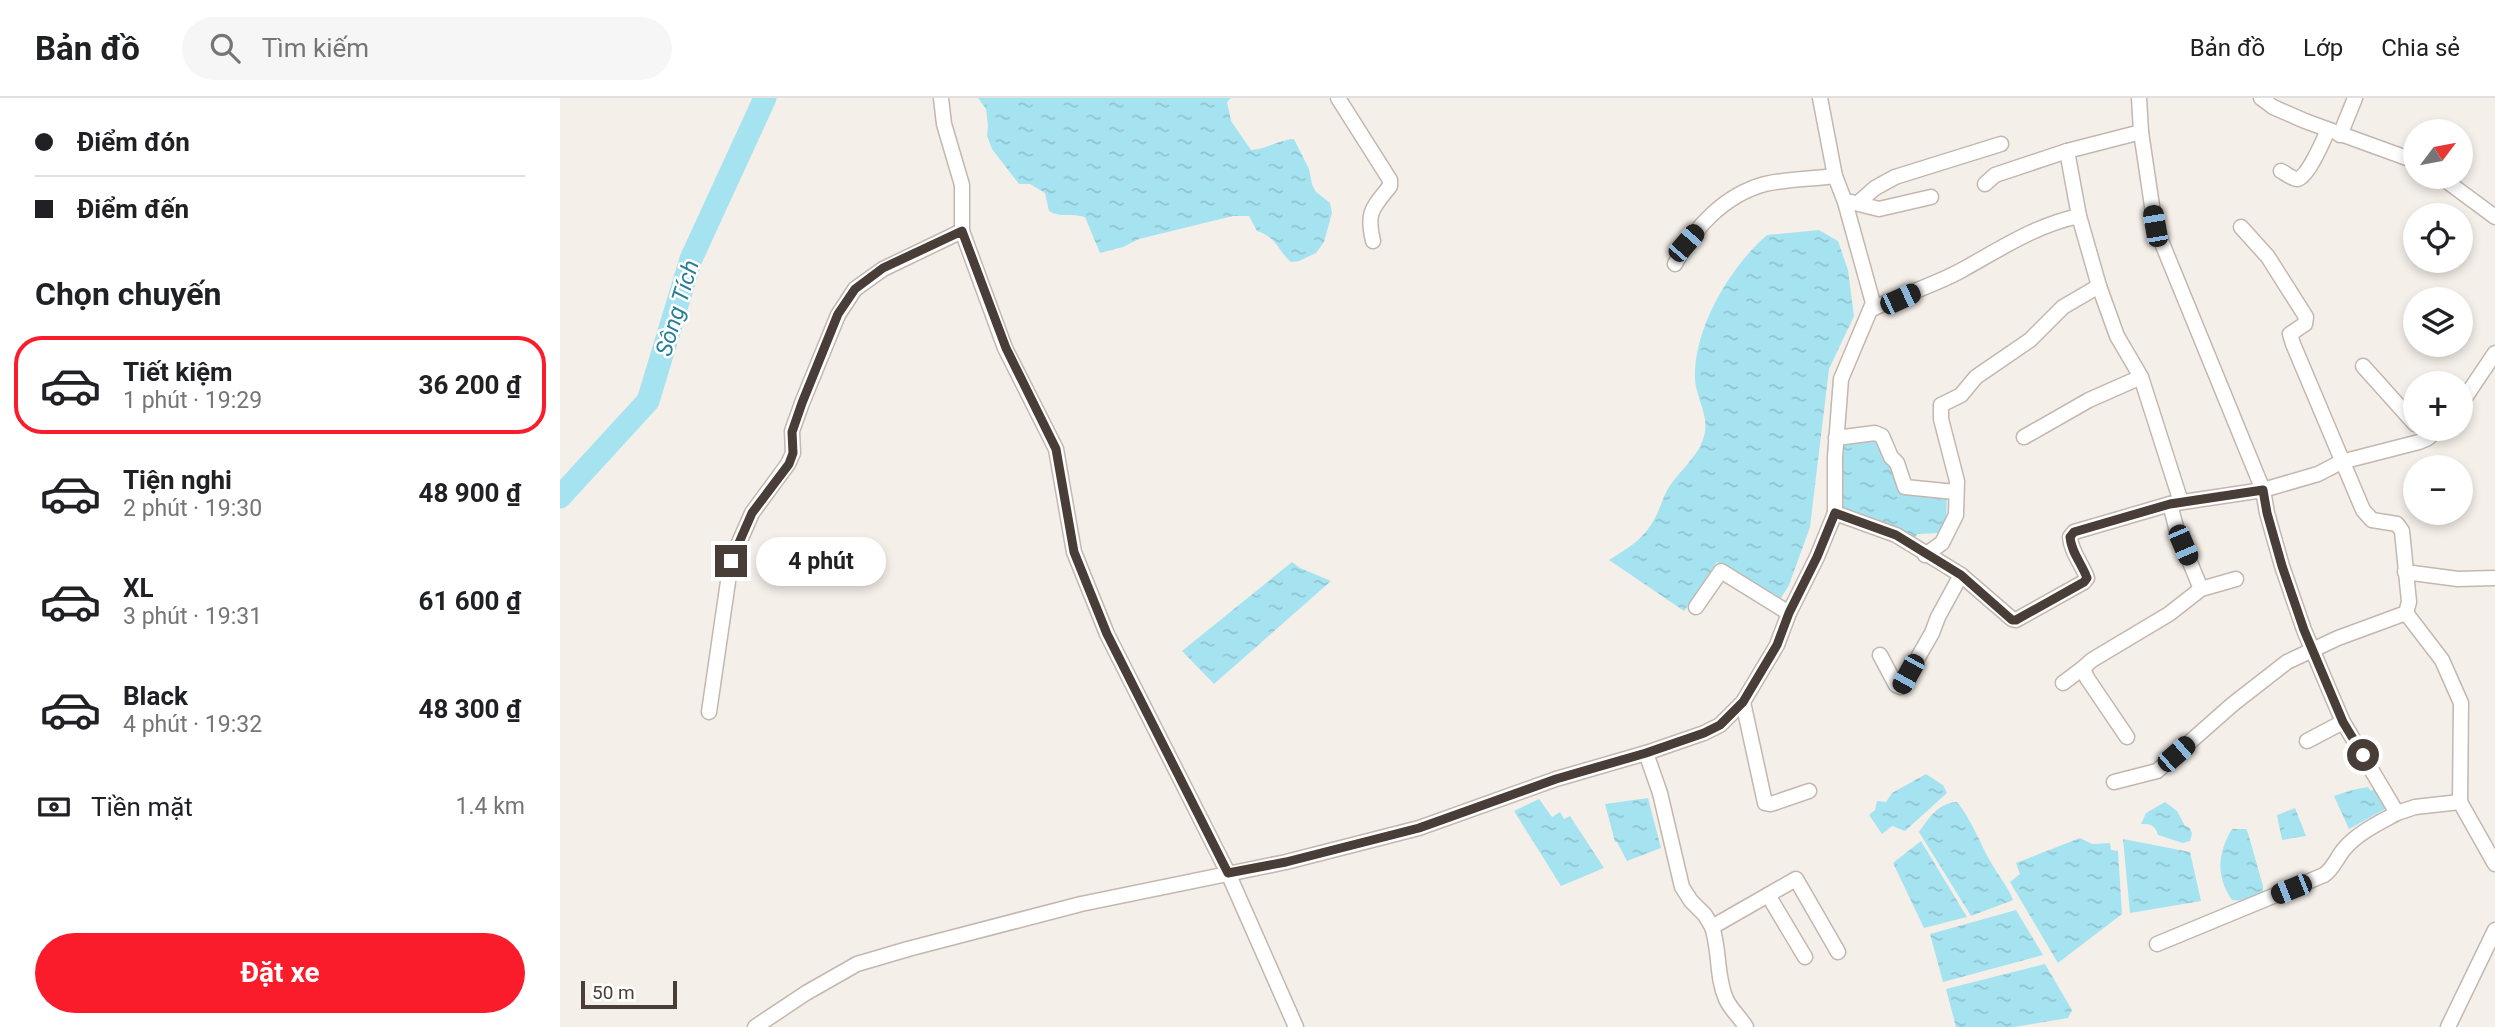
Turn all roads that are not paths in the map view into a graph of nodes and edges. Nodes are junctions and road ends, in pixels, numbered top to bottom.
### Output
1 (941, 98) edge
2 (1338, 98) edge
3 (1820, 98) edge
4 (2139, 98) edge
5 (2261, 98) edge
6 (2355, 98) edge
7 (2276, 102) edge
8 (2141, 132) junction
9 (2334, 132) junction
10 (2001, 144) dead end
11 (2067, 151) junction
12 (2403, 157) edge
13 (2281, 171) dead end
14 (1835, 176) junction
15 (1985, 184) dead end
16 (2457, 189) edge
17 (1931, 197) dead end
18 (1852, 202) junction
19 (2079, 216) junction
20 (2495, 217) edge
21 (2241, 227) dead end
22 (962, 231) junction
23 (1373, 241) dead end
24 (1675, 264) dead end
25 (2099, 286) junction
26 (1872, 309) junction
27 (2495, 353) edge
28 (2363, 366) dead end
29 (2141, 377) junction
30 (2473, 386) edge
31 (2403, 411) edge
32 (2024, 436) dead end
33 (1836, 438) junction
34 (2403, 441) edge
35 (2341, 463) junction
36 (2263, 490) junction
37 (1955, 492) junction
38 (2176, 503) junction
39 (1835, 513) junction
40 (1925, 555) junction
41 (2404, 572) junction
42 (1961, 575) junction
43 (2495, 578) edge
44 (2236, 579) dead end
45 (2201, 589) junction
46 (1696, 607) dead end
47 (1789, 613) junction
48 (2406, 613) junction
49 (2314, 649) junction
50 (1880, 655) dead end
51 (2083, 668) junction
52 (2063, 683) dead end
53 (1743, 702) junction
54 (709, 712) dead end
55 (2343, 722) junction
56 (2127, 737) dead end
57 (2307, 741) dead end
58 (1646, 753) junction
59 (2114, 782) dead end
60 (1809, 791) dead end
61 (2460, 802) junction
62 (2397, 813) junction
63 (2495, 864) edge
64 (1228, 873) junction
65 (1768, 895) junction
66 (1712, 927) junction
67 (2495, 930) edge
68 (2157, 944) dead end
69 (1838, 952) dead end
70 (1805, 957) dead end
71 (755, 1027) edge
72 (1296, 1027) edge
73 (1746, 1027) edge
74 (2448, 1027) edge

1 - 22 street
2 - 23 street
3 - 14 street
4 - 8 street
5 - 7 street
6 - 9 street
7 - 9 street
8 - 11 street
8 - 36 street
9 - 12 street
9 - 13 street
10 - 18 street
11 - 15 street
11 - 19 street
14 - 18 street
14 - 24 street
16 - 20 street
17 - 18 street
18 - 26 street
19 - 25 street
19 - 26 street
21 - 35 street
22 - 54 street
22 - 64 street
25 - 29 street
25 - 37 street
26 - 33 street
27 - 30 street
28 - 31 street
29 - 32 street
29 - 38 street
33 - 37 street
33 - 39 street
34 - 35 street
35 - 36 street
35 - 41 street
36 - 38 street
36 - 49 street
37 - 40 street
38 - 42 street
38 - 45 street
39 - 40 street
39 - 47 street
40 - 42 street
41 - 43 street
41 - 48 street
42 - 50 street
44 - 45 street
45 - 51 street
46 - 47 street
47 - 53 street
48 - 49 street
48 - 61 street
49 - 55 street
49 - 59 street
51 - 52 street
51 - 56 street
53 - 58 street
53 - 60 street
55 - 57 street
55 - 62 street
58 - 64 street
58 - 66 street
61 - 62 street
61 - 63 street
62 - 68 street
64 - 71 street
64 - 72 street
65 - 66 street
65 - 69 street
65 - 70 street
66 - 73 street
67 - 74 street

